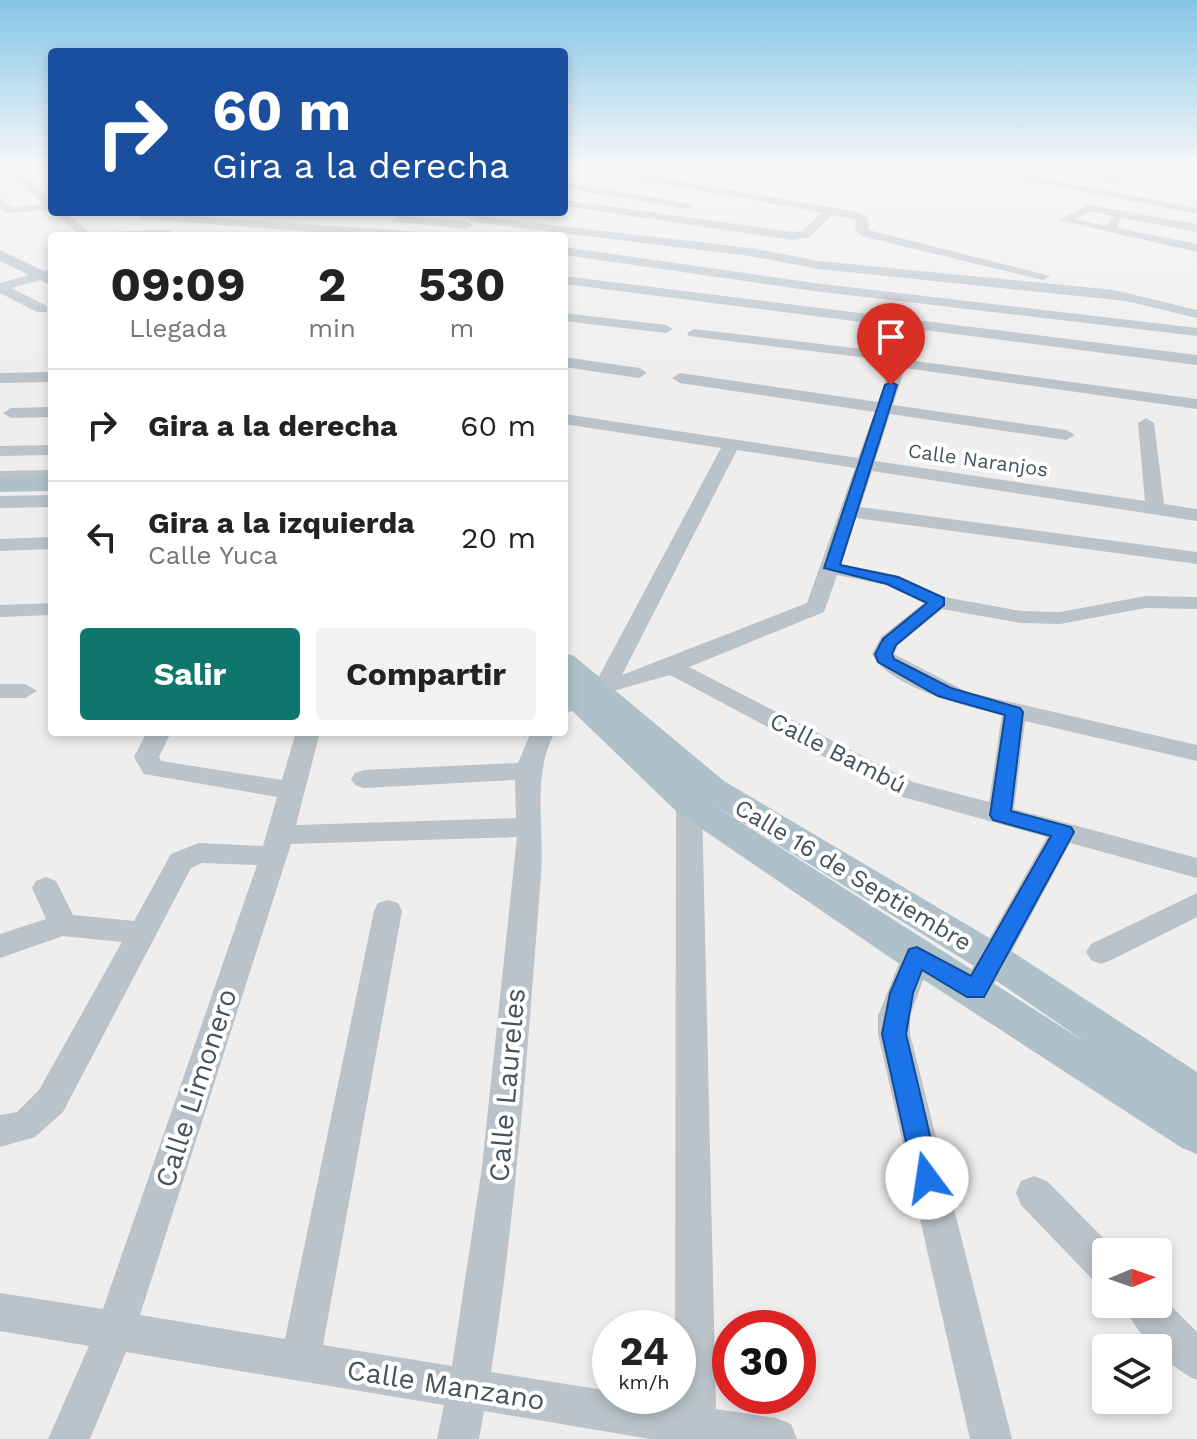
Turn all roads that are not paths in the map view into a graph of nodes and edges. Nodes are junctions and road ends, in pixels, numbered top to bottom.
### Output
1 (611, 235) edge
2 (877, 235) edge
3 (1134, 235) edge
4 (890, 239) junction
5 (0, 247) edge
6 (1197, 248) edge
7 (568, 252) edge
8 (750, 252) junction
9 (0, 255) edge
10 (956, 256) junction
11 (47, 273) edge
12 (736, 274) junction
13 (852, 275) junction
14 (568, 281) edge
15 (0, 285) edge
16 (828, 288) junction
17 (903, 297) junction
18 (1127, 297) junction
19 (718, 300) junction
20 (1149, 303) junction
21 (42, 309) dead end
22 (997, 309) junction
23 (1197, 314) edge
24 (568, 317) edge
25 (1163, 327) junction
26 (666, 329) dead end
27 (1197, 332) edge
28 (694, 333) dead end
29 (1078, 345) junction
30 (903, 355) junction
31 (1197, 360) edge
32 (568, 363) edge
33 (639, 373) dead end
34 (48, 377) edge
35 (0, 378) edge
36 (680, 378) dead end
37 (1197, 404) edge
38 (883, 408) junction
39 (48, 412) edge
40 (11, 413) dead end
41 (568, 420) edge
42 (1146, 423) dead end
43 (1066, 435) dead end
44 (731, 446) junction
45 (48, 450) edge
46 (0, 451) edge
47 (864, 466) junction
48 (48, 475) edge
49 (0, 476) edge
50 (48, 484) edge
51 (0, 485) edge
52 (0, 493) edge
53 (48, 493) edge
54 (48, 501) edge
55 (0, 502) edge
56 (1155, 508) junction
57 (850, 511) junction
58 (1197, 515) edge
59 (48, 543) edge
60 (0, 545) edge
61 (1197, 558) edge
62 (832, 568) junction
63 (938, 602) junction
64 (1197, 603) edge
65 (48, 609) edge
66 (0, 611) edge
67 (672, 667) junction
68 (577, 687) edge
69 (0, 691) edge
70 (25, 691) dead end
71 (1014, 712) junction
72 (157, 736) edge
73 (307, 736) edge
74 (541, 736) edge
75 (1197, 753) edge
76 (526, 771) junction
77 (364, 779) dead end
78 (292, 791) junction
79 (689, 804) junction
80 (1000, 815) junction
81 (530, 827) junction
82 (1063, 832) junction
83 (277, 846) junction
84 (1197, 868) edge
85 (46, 888) dead end
86 (1197, 904) edge
87 (388, 911) dead end
88 (63, 925) junction
89 (142, 933) junction
90 (0, 946) edge
91 (1101, 952) dead end
92 (917, 956) junction
93 (995, 960) junction
94 (975, 990) junction
95 (1197, 1095) edge
96 (12, 1129) edge
97 (1197, 1134) edge
98 (1034, 1193) dead end
99 (1092, 1253) edge
100 (0, 1312) edge
101 (1156, 1318) edge
102 (116, 1329) junction
103 (1197, 1360) edge
104 (300, 1362) junction
105 (469, 1387) junction
106 (697, 1432) edge
107 (69, 1439) edge
108 (458, 1439) edge
109 (776, 1439) edge
110 (991, 1439) edge

1 - 8 street
2 - 4 street
3 - 6 street
4 - 10 street
4 - 10 street
5 - 11 main road
7 - 12 street
8 - 12 street
8 - 13 street
9 - 11 main road
10 - 18 street
11 - 15 street
12 - 16 street
12 - 19 street
13 - 16 street
13 - 17 street
13 - 18 street
14 - 19 street
15 - 21 street
16 - 17 street
17 - 22 street
18 - 20 street
19 - 29 street
20 - 23 street
20 - 25 street
22 - 25 street
22 - 29 street
24 - 26 street
25 - 27 street
28 - 30 street
29 - 31 street
30 - 37 street
30 - 38 street
32 - 33 street
34 - 35 street
36 - 38 street
38 - 43 street
38 - 47 street
39 - 40 street
41 - 44 street, Calle Naranjos
42 - 56 street
44 - 47 street, Calle Naranjos
44 - 68 street
45 - 46 street
47 - 56 street, Calle Naranjos
47 - 57 street
48 - 49 street
50 - 51 main road
52 - 53 main road
54 - 55 street
56 - 58 street, Calle Naranjos
57 - 61 street
57 - 62 street
59 - 60 street
62 - 63 street
62 - 67 street
63 - 64 street
63 - 71 street
65 - 66 street
67 - 68 street
67 - 80 street, Calle Bambú
68 - 79 main road, Calle 16 de Septiembre
68 - 93 main road, Calle 16 de Septiembre
69 - 70 street
71 - 75 street
71 - 80 street
72 - 78 street
73 - 78 street, Calle Limonero
74 - 76 street, Calle Laureles
76 - 77 street
76 - 81 street, Calle Laureles
78 - 83 street, Calle Limonero
79 - 92 main road, Calle 16 de Septiembre
79 - 106 street
80 - 82 street, Calle Bambú
81 - 83 street
81 - 105 street, Calle Laureles
82 - 84 street, Calle Bambú
82 - 93 street
83 - 89 street
83 - 102 street, Calle Limonero
85 - 88 street
86 - 91 street
87 - 104 street
88 - 89 street
88 - 90 street
89 - 96 street
92 - 94 main road, Calle 16 de Septiembre
92 - 110 street
93 - 94 street
93 - 95 main road, Calle 16 de Septiembre
94 - 97 main road, Calle 16 de Septiembre
98 - 99 street
100 - 102 street, Calle Manzano
101 - 103 street
102 - 104 street, Calle Manzano
102 - 107 street, Calle Limonero
104 - 105 street, Calle Manzano
105 - 106 street, Calle Manzano
105 - 108 street, Calle Laureles
106 - 109 street, Calle Manzano

